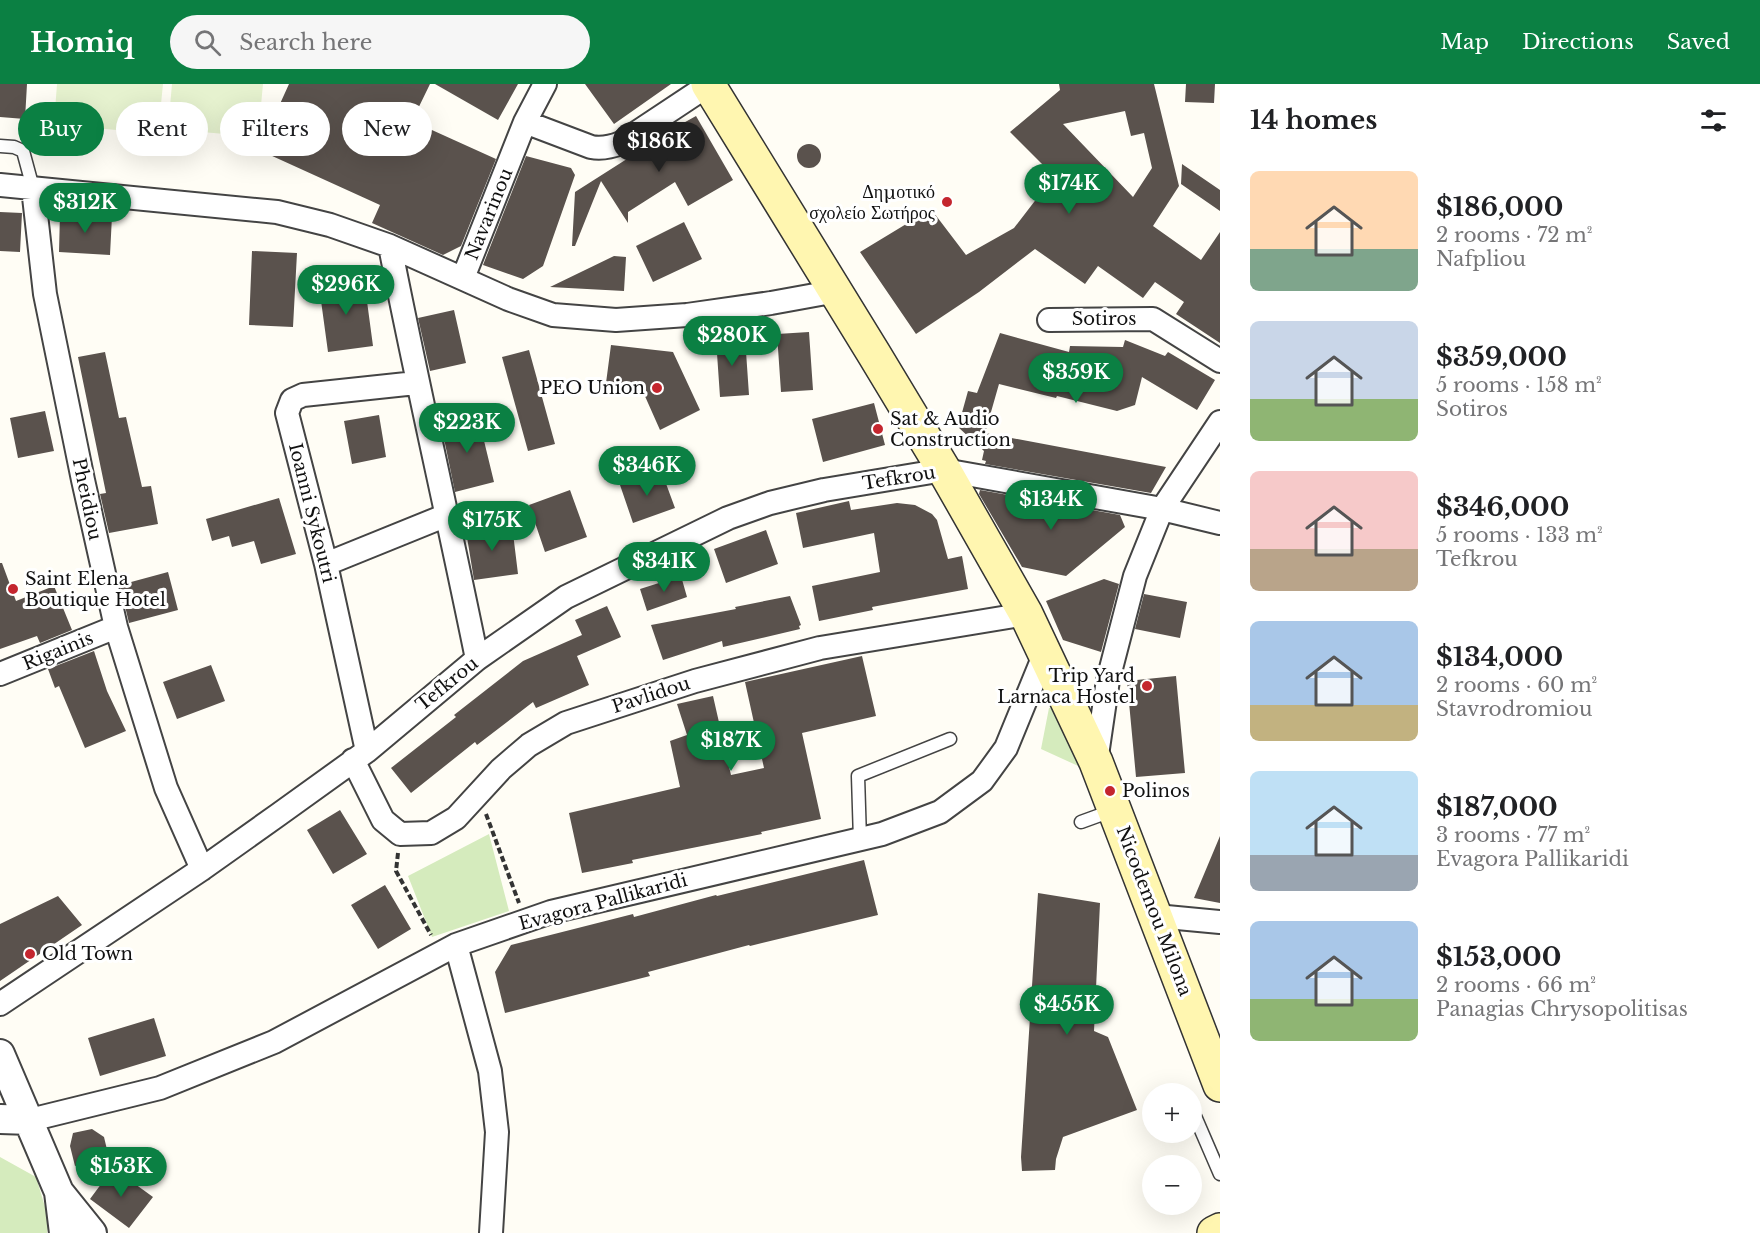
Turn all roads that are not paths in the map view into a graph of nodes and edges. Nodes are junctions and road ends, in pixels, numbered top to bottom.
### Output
1 (545, 84) edge
2 (709, 84) edge
3 (525, 122) junction
4 (0, 146) edge
5 (0, 185) edge
6 (33, 188) junction
7 (390, 246) junction
8 (463, 278) junction
9 (837, 291) junction
10 (1048, 320) dead end
11 (1220, 361) edge
12 (417, 383) junction
13 (1220, 422) edge
14 (944, 470) junction
15 (1162, 509) junction
16 (447, 515) junction
17 (1220, 523) edge
18 (326, 564) junction
19 (1026, 614) junction
20 (116, 627) junction
21 (1045, 653) junction
22 (477, 659) junction
23 (0, 674) edge
24 (950, 739) dead end
25 (360, 755) junction
26 (1096, 762) junction
27 (1115, 810) junction
28 (1082, 822) dead end
29 (860, 840) junction
30 (202, 869) junction
31 (1156, 916) junction
32 (1220, 922) edge
33 (448, 950) junction
34 (0, 1004) edge
35 (0, 1054) edge
36 (1220, 1085) edge
37 (0, 1119) edge
38 (30, 1120) junction
39 (1202, 1132) edge
40 (1220, 1174) edge
41 (59, 1192) junction
42 (1220, 1230) edge
43 (64, 1233) edge
44 (92, 1233) edge
45 (491, 1233) edge
46 (1214, 1233) edge

1 - 3 street, Navarinou
2 - 3 street
2 - 9 main road, Nicodemou Milona
3 - 8 street, Navarinou
4 - 6 lane
5 - 6 street
6 - 7 street
6 - 20 street, Pheidiou
7 - 8 street
7 - 12 street
8 - 9 street
9 - 14 main road, Nicodemou Milona
10 - 11 street, Sotiros
12 - 16 street
12 - 18 street, Ioanni Sykoutri
13 - 15 street
14 - 15 street, Tefkrou
14 - 19 main road, Nicodemou Milona
14 - 22 street, Tefkrou
15 - 17 street, Tefkrou
15 - 26 street
16 - 18 street
16 - 22 street
18 - 25 street, Ioanni Sykoutri
19 - 21 main road, Nicodemou Milona
19 - 25 street, Pavlidou
20 - 23 street, Rigainis
20 - 30 street, Pheidiou
21 - 26 main road, Nicodemou Milona
21 - 29 street, Evagora Pallikaridi
22 - 25 street, Tefkrou
24 - 29 lane
25 - 30 street, Tefkrou
26 - 27 main road, Nicodemou Milona
27 - 28 lane
27 - 31 main road, Nicodemou Milona
29 - 33 street, Evagora Pallikaridi
30 - 34 street, Tefkrou
31 - 32 street
31 - 36 main road, Nicodemou Milona
33 - 38 street, Evagora Pallikaridi
33 - 45 street
35 - 38 street
37 - 38 street
38 - 41 street
39 - 40 lane
41 - 43 street
41 - 44 street
42 - 46 main road

